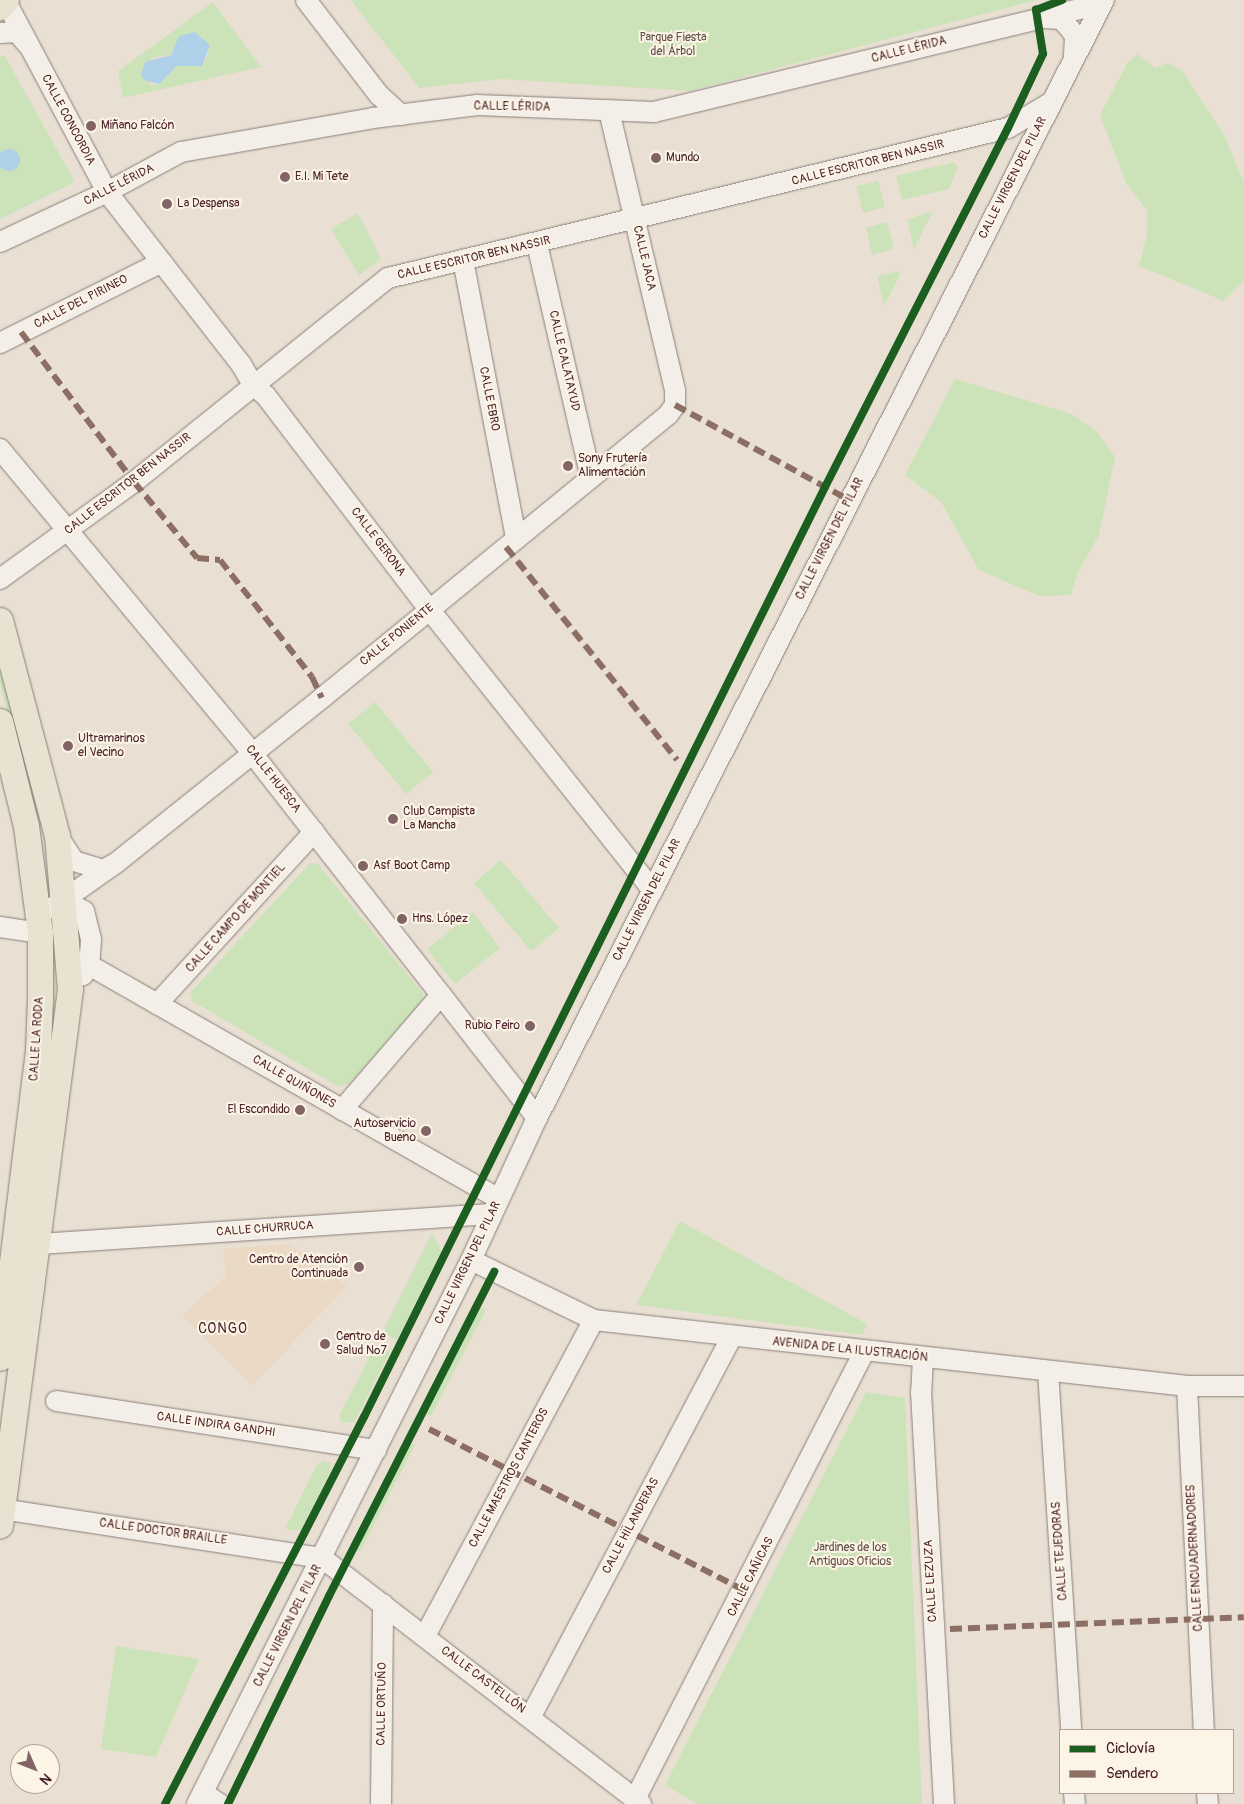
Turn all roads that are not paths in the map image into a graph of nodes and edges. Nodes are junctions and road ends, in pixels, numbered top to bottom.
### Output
1 (5, 0) edge
2 (306, 0) edge
3 (1096, 0) edge
4 (1104, 0) edge
5 (0, 7) edge
6 (1038, 18) junction
7 (0, 34) edge
8 (30, 48) junction
9 (1074, 63) junction
10 (1053, 101) junction
11 (609, 111) junction
12 (400, 115) junction
13 (1008, 128) junction
14 (1020, 162) junction
15 (107, 192) junction
16 (635, 220) junction
17 (0, 242) edge
18 (537, 244) junction
19 (463, 260) junction
20 (162, 262) junction
21 (0, 343) edge
22 (253, 384) junction
23 (675, 405) joint
24 (0, 449) edge
25 (591, 477) junction
26 (68, 530) junction
27 (516, 539) junction
28 (0, 579) edge
29 (429, 609) junction
30 (0, 620) edge
31 (0, 722) edge
32 (252, 752) junction
33 (314, 832) junction
34 (58, 835) junction
35 (116, 863) junction
36 (652, 889) junction
37 (64, 900) junction
38 (0, 927) edge
39 (36, 928) junction
40 (89, 965) junction
41 (441, 995) junction
42 (68, 1003) junction
43 (157, 1004) junction
44 (342, 1110) junction
45 (537, 1118) junction
46 (495, 1206) junction
47 (39, 1244) junction
48 (6, 1258) edge
49 (471, 1260) junction
50 (594, 1320) junction
51 (732, 1338) junction
52 (864, 1352) junction
53 (0, 1358) edge
54 (923, 1358) junction
55 (1048, 1371) junction
56 (1187, 1386) junction
57 (1244, 1386) edge
58 (56, 1401) dead end
59 (376, 1450) junction
60 (1, 1517) edge
61 (322, 1558) junction
62 (383, 1604) junction
63 (425, 1636) junction
64 (531, 1716) junction
65 (1071, 1729) edge
66 (1204, 1729) edge
67 (200, 1799) edge
68 (638, 1802) edge
69 (220, 1804) edge
70 (381, 1804) edge
71 (944, 1804) edge

1 - 5 main road
1 - 8 street, CALLE CONCORDIA
2 - 12 street
3 - 6 street, CALLE LÉRIDA
4 - 9 street, CALLE VIRGEN DEL PILAR
6 - 9 street, CALLE LÉRIDA
6 - 11 street, CALLE LÉRIDA
7 - 8 street, CALLE CONCORDIA
8 - 15 street, CALLE CONCORDIA
9 - 10 street, CALLE VIRGEN DEL PILAR
10 - 13 street, CALLE ESCRITOR BEN NASSIR
10 - 14 street, CALLE VIRGEN DEL PILAR
11 - 12 street, CALLE LÉRIDA
11 - 16 street, CALLE JACA
12 - 15 street, CALLE LÉRIDA
13 - 14 street
13 - 16 street, CALLE ESCRITOR BEN NASSIR
14 - 36 street, CALLE VIRGEN DEL PILAR
15 - 17 street, CALLE LÉRIDA
15 - 20 street, CALLE GERONA
16 - 18 street, CALLE ESCRITOR BEN NASSIR
16 - 23 street, CALLE JACA
18 - 19 street, CALLE ESCRITOR BEN NASSIR
18 - 25 street, CALLE CALATAYUD
19 - 22 street, CALLE ESCRITOR BEN NASSIR
19 - 27 street, CALLE EBRO
20 - 21 street, CALLE DEL PIRINEO
20 - 22 street, CALLE GERONA
22 - 26 street, CALLE ESCRITOR BEN NASSIR
22 - 29 street, CALLE GERONA
23 - 25 street, CALLE PONIENTE
24 - 26 street, CALLE HUESCA
25 - 27 street, CALLE PONIENTE
26 - 28 street, CALLE ESCRITOR BEN NASSIR
26 - 32 street, CALLE HUESCA
27 - 29 street, CALLE PONIENTE
29 - 32 street, CALLE PONIENTE
29 - 36 street, CALLE GERONA
30 - 34 main road, CALLE LA RODA
31 - 39 main road, CALLE LA RODA
32 - 33 street, CALLE HUESCA
32 - 35 street, CALLE PONIENTE
33 - 41 street, CALLE HUESCA
33 - 43 street, CALLE CAMPO DE MONTIEL
34 - 35 street, CALLE PONIENTE
34 - 37 main road, CALLE LA RODA
35 - 37 street, CALLE PONIENTE
36 - 45 street, CALLE VIRGEN DEL PILAR
37 - 39 street, CALLE PONIENTE
37 - 40 street
37 - 42 main road, CALLE LA RODA
38 - 39 street
39 - 48 main road, CALLE LA RODA
40 - 42 street
40 - 43 street, CALLE QUIÑONES
41 - 44 street
41 - 45 street, CALLE HUESCA
42 - 47 main road, CALLE LA RODA
43 - 44 street, CALLE QUIÑONES
44 - 46 street, CALLE QUIÑONES
45 - 46 street, CALLE VIRGEN DEL PILAR
46 - 47 street, CALLE CHURRUCA
46 - 49 street, CALLE VIRGEN DEL PILAR
47 - 60 main road, CALLE LA RODA
48 - 53 main road, CALLE LA RODA
49 - 50 street, AVENIDA DE LA ILUSTRACIÓN
49 - 59 street, CALLE VIRGEN DEL PILAR
50 - 51 street, AVENIDA DE LA ILUSTRACIÓN
50 - 63 street, CALLE MAESTROS CANTEROS
51 - 52 street, AVENIDA DE LA ILUSTRACIÓN
51 - 64 street, CALLE HILANDERAS
52 - 54 street, AVENIDA DE LA ILUSTRACIÓN
52 - 68 street, CALLE CAÑICAS
54 - 55 street, AVENIDA DE LA ILUSTRACIÓN
54 - 71 street, CALLE LEZUZA
55 - 56 street, AVENIDA DE LA ILUSTRACIÓN
55 - 65 street, CALLE TEJEDORAS
56 - 57 street, AVENIDA DE LA ILUSTRACIÓN
56 - 66 street, CALLE ENCUADERNADORES
58 - 59 street, CALLE INDIRA GANDHI
59 - 61 street, CALLE VIRGEN DEL PILAR
60 - 61 street, CALLE DOCTOR BRAILLE
61 - 62 street, CALLE CASTELLÓN
61 - 67 street, CALLE VIRGEN DEL PILAR
62 - 63 street, CALLE CASTELLÓN
62 - 70 street, CALLE ORTUÑO
63 - 64 street, CALLE CASTELLÓN
64 - 68 street, CALLE CASTELLÓN
67 - 69 street

